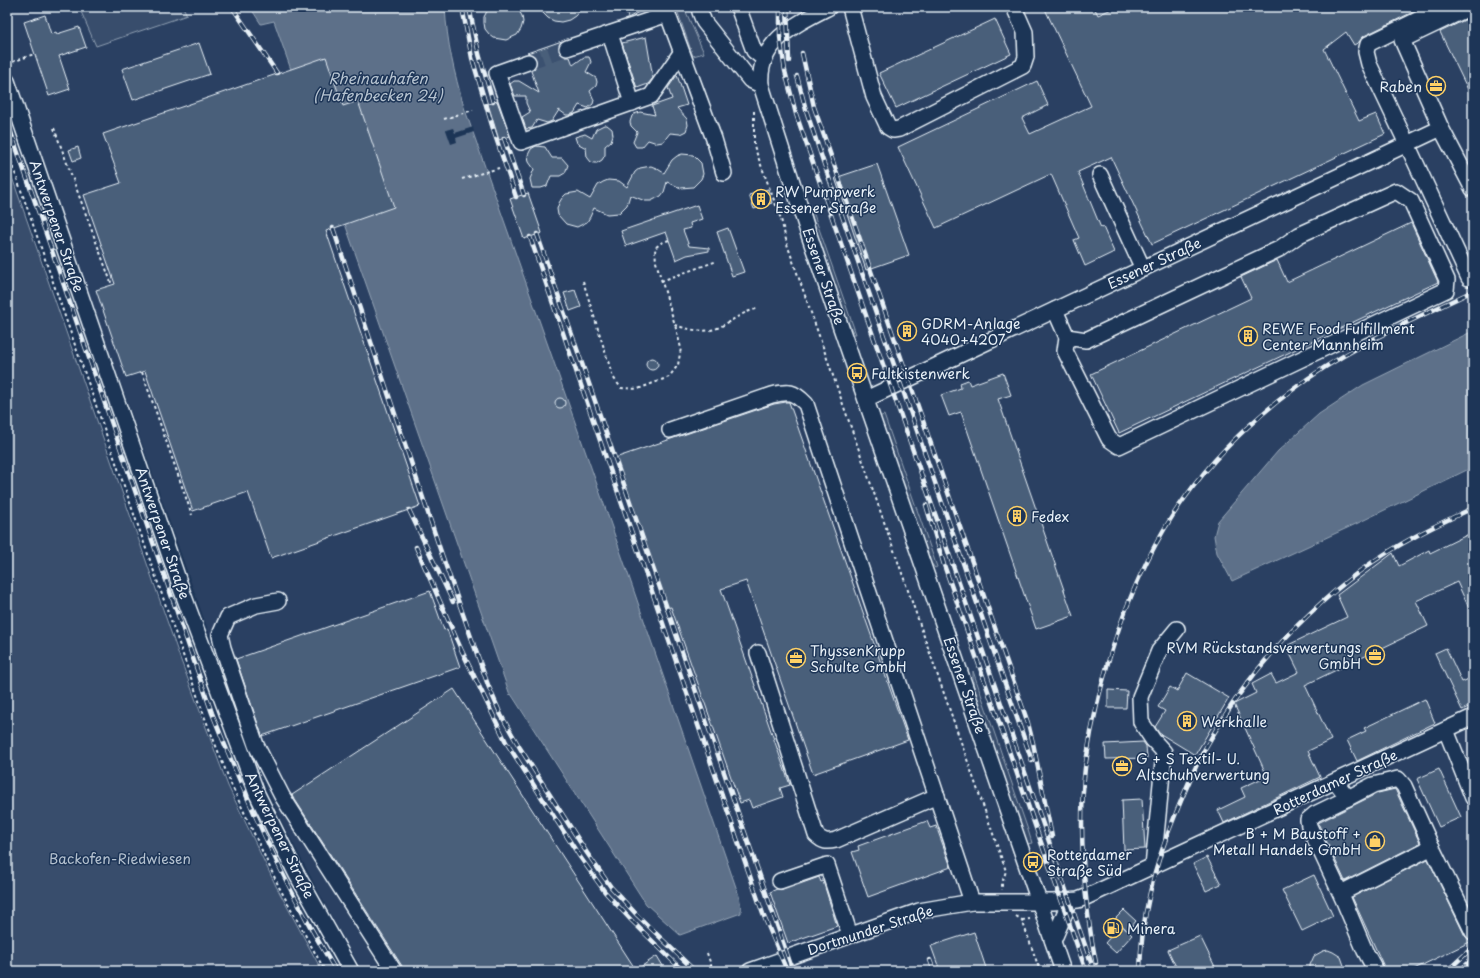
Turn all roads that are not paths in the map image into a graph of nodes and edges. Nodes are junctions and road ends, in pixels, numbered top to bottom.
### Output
1 (699, 7) edge
2 (738, 7) edge
3 (829, 7) edge
4 (850, 7) edge
5 (1014, 7) edge
6 (1444, 7) edge
7 (1471, 7) edge
8 (666, 11) edge
9 (610, 34) junction
10 (567, 48) tunnel mouth
11 (681, 53) junction
12 (764, 59) junction
13 (528, 62) tunnel mouth
14 (7, 81) edge
15 (761, 84) junction
16 (632, 103) junction
17 (1441, 128) junction
18 (1407, 144) junction
19 (724, 173) dead end
20 (1100, 175) dead end
21 (1473, 189) edge
22 (1143, 269) junction
23 (1469, 278) dead end
24 (1055, 310) junction
25 (1067, 337) junction
26 (866, 398) junction
27 (670, 430) dead end
28 (278, 601) dead end
29 (1177, 629) dead end
30 (758, 653) dead end
31 (1473, 717) edge
32 (1446, 730) junction
33 (1336, 782) junction
34 (937, 796) junction
35 (1348, 798) junction
36 (1473, 798) edge
37 (1432, 847) junction
38 (1153, 867) junction
39 (780, 881) dead end
40 (1341, 893) junction
41 (1070, 901) junction
42 (972, 902) junction
43 (1040, 902) junction
44 (1473, 932) edge
45 (850, 935) junction
46 (1054, 941) junction
47 (351, 971) edge
48 (394, 971) edge
49 (750, 971) edge
50 (1063, 971) edge
51 (1376, 971) edge

1 - 15 street
2 - 12 street
3 - 12 street
4 - 5 street
6 - 18 street
7 - 17 street
8 - 9 street
8 - 11 street
9 - 10 street
9 - 16 street
11 - 16 street
11 - 19 street
12 - 15 street
13 - 16 street
14 - 47 street, Antwerpener Straße
15 - 26 street, Essener Straße
17 - 18 street, Essener Straße
17 - 21 street
18 - 22 street, Essener Straße
18 - 23 street
20 - 22 street
22 - 24 street, Essener Straße
24 - 25 street
24 - 26 street, Essener Straße
25 - 25 street
26 - 43 street, Essener Straße
27 - 34 street
28 - 48 street
29 - 38 street
30 - 34 street
31 - 32 street, Rotterdamer Straße
32 - 33 street, Rotterdamer Straße
32 - 36 street
33 - 35 street
33 - 38 street, Rotterdamer Straße
34 - 42 street
35 - 37 street
35 - 40 street
37 - 40 street
37 - 44 street
38 - 41 street, Rotterdamer Straße
39 - 45 street
40 - 51 street
41 - 43 street, Rotterdamer Straße
41 - 46 street
42 - 43 street, Dortmunder Straße
42 - 45 street, Dortmunder Straße
43 - 46 street, Essener Straße
45 - 49 street, Dortmunder Straße
46 - 50 street, Essener Straße

